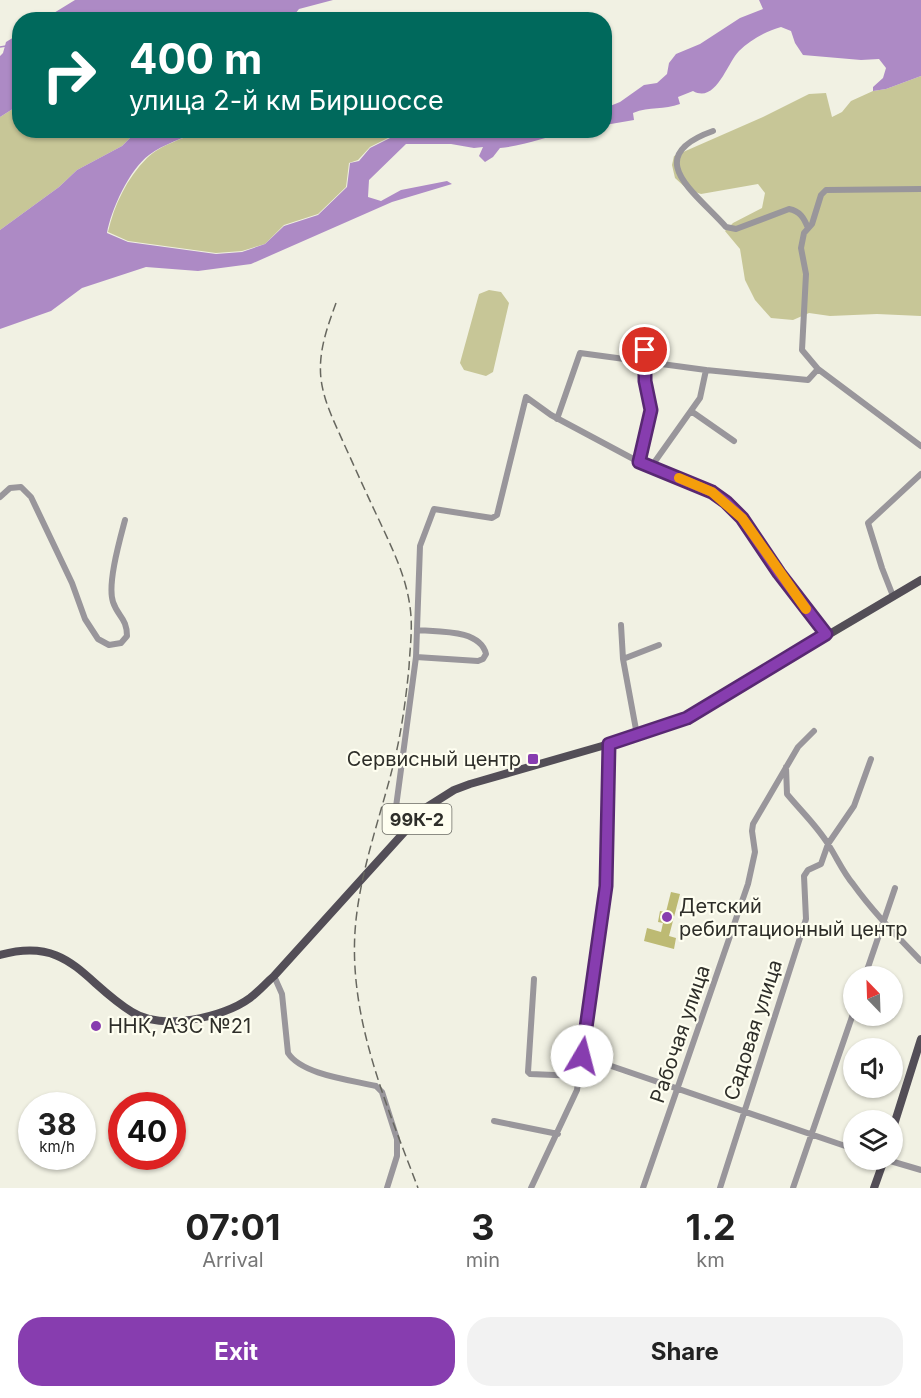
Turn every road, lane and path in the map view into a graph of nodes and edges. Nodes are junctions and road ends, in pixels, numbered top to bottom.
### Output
1 (713, 131) dead end
2 (921, 189) edge
3 (808, 228) junction
4 (645, 350) dead end
5 (645, 363) junction
6 (818, 369) junction
7 (706, 370) junction
8 (691, 411) junction
9 (557, 419) junction
10 (734, 441) dead end
11 (921, 446) edge
12 (639, 462) junction
13 (651, 467) junction
14 (921, 474) edge
15 (0, 497) edge
16 (125, 520) dead end
17 (921, 580) edge
18 (893, 596) junction
19 (621, 625) dead end
20 (417, 630) junction
21 (826, 634) junction
22 (659, 645) dead end
23 (416, 657) junction
24 (623, 659) junction
25 (814, 732) dead end
26 (637, 735) junction
27 (609, 744) junction
28 (871, 759) dead end
29 (786, 767) junction
30 (405, 832) junction
31 (828, 844) junction
32 (895, 888) dead end
33 (883, 922) junction
34 (0, 956) edge
35 (921, 961) edge
36 (868, 966) edge
37 (274, 976) junction
38 (534, 979) dead end
39 (849, 1026) edge
40 (921, 1039) edge
41 (582, 1056) junction
42 (579, 1076) junction
43 (679, 1089) junction
44 (899, 1110) edge
45 (744, 1111) junction
46 (494, 1121) dead end
47 (558, 1134) junction
48 (812, 1135) junction
49 (843, 1145) edge
50 (903, 1165) edge
51 (882, 1170) edge
52 (921, 1170) edge
53 (387, 1188) edge
54 (531, 1188) edge
55 (643, 1188) edge
56 (720, 1188) edge
57 (793, 1188) edge
58 (874, 1188) edge

1 - 3 street
2 - 3 street
3 - 6 street
4 - 5 street
5 - 7 street
5 - 9 street
5 - 12 street
6 - 7 street
6 - 11 street
7 - 8 street
8 - 10 street
8 - 13 street
9 - 12 street
9 - 20 street
12 - 13 street
13 - 21 street
14 - 18 street
15 - 16 street
17 - 18 main road, 99К-2
18 - 21 main road, 99К-2
19 - 24 street
20 - 23 street
20 - 23 street
21 - 26 main road, 99К-2
22 - 24 street
23 - 30 street
24 - 26 street
25 - 29 street, Рабочая улица
26 - 27 main road, 99К-2
27 - 30 main road, 99К-2
27 - 41 street
28 - 31 street, Садовая улица
29 - 31 street
29 - 43 street, Рабочая улица
30 - 37 main road, 99К-2
31 - 33 street
31 - 45 street, Садовая улица
32 - 33 street
33 - 35 street
33 - 36 street
34 - 37 main road, 99К-2
37 - 53 street
38 - 42 street
39 - 48 street
40 - 44 main road
41 - 42 street
41 - 43 street
42 - 47 street
43 - 45 street
43 - 55 street, Рабочая улица
45 - 48 street
45 - 56 street, Садовая улица
46 - 47 street
47 - 54 street
48 - 49 street
48 - 57 street
50 - 52 street
51 - 58 main road

